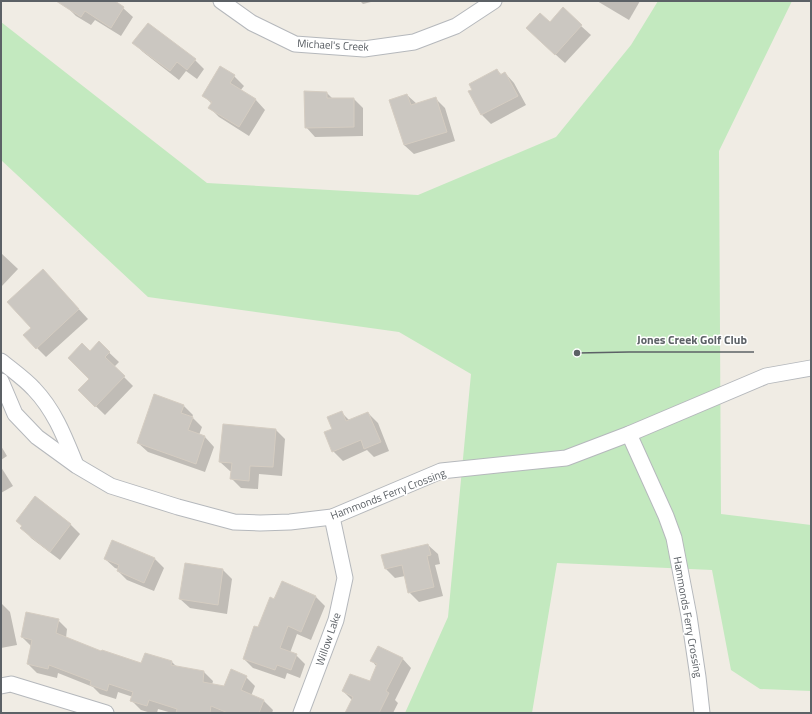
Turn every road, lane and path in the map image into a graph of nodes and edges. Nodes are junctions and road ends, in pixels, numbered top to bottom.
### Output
1 (221, 1) edge
2 (494, 1) edge
3 (1, 361) edge
4 (811, 368) edge
5 (1, 381) edge
6 (629, 434) junction
7 (76, 466) junction
8 (332, 517) junction
9 (4, 684) edge
10 (106, 713) edge
11 (301, 713) edge
12 (702, 713) edge

1 - 2 street, Michael's Creek
3 - 7 street
4 - 6 street, Hammonds Ferry Crossing
5 - 7 street, Hammonds Ferry Crossing
6 - 8 street, Hammonds Ferry Crossing
6 - 12 street, Hammonds Ferry Crossing
7 - 8 street, Hammonds Ferry Crossing
8 - 11 street, Willow Lake
9 - 10 street

